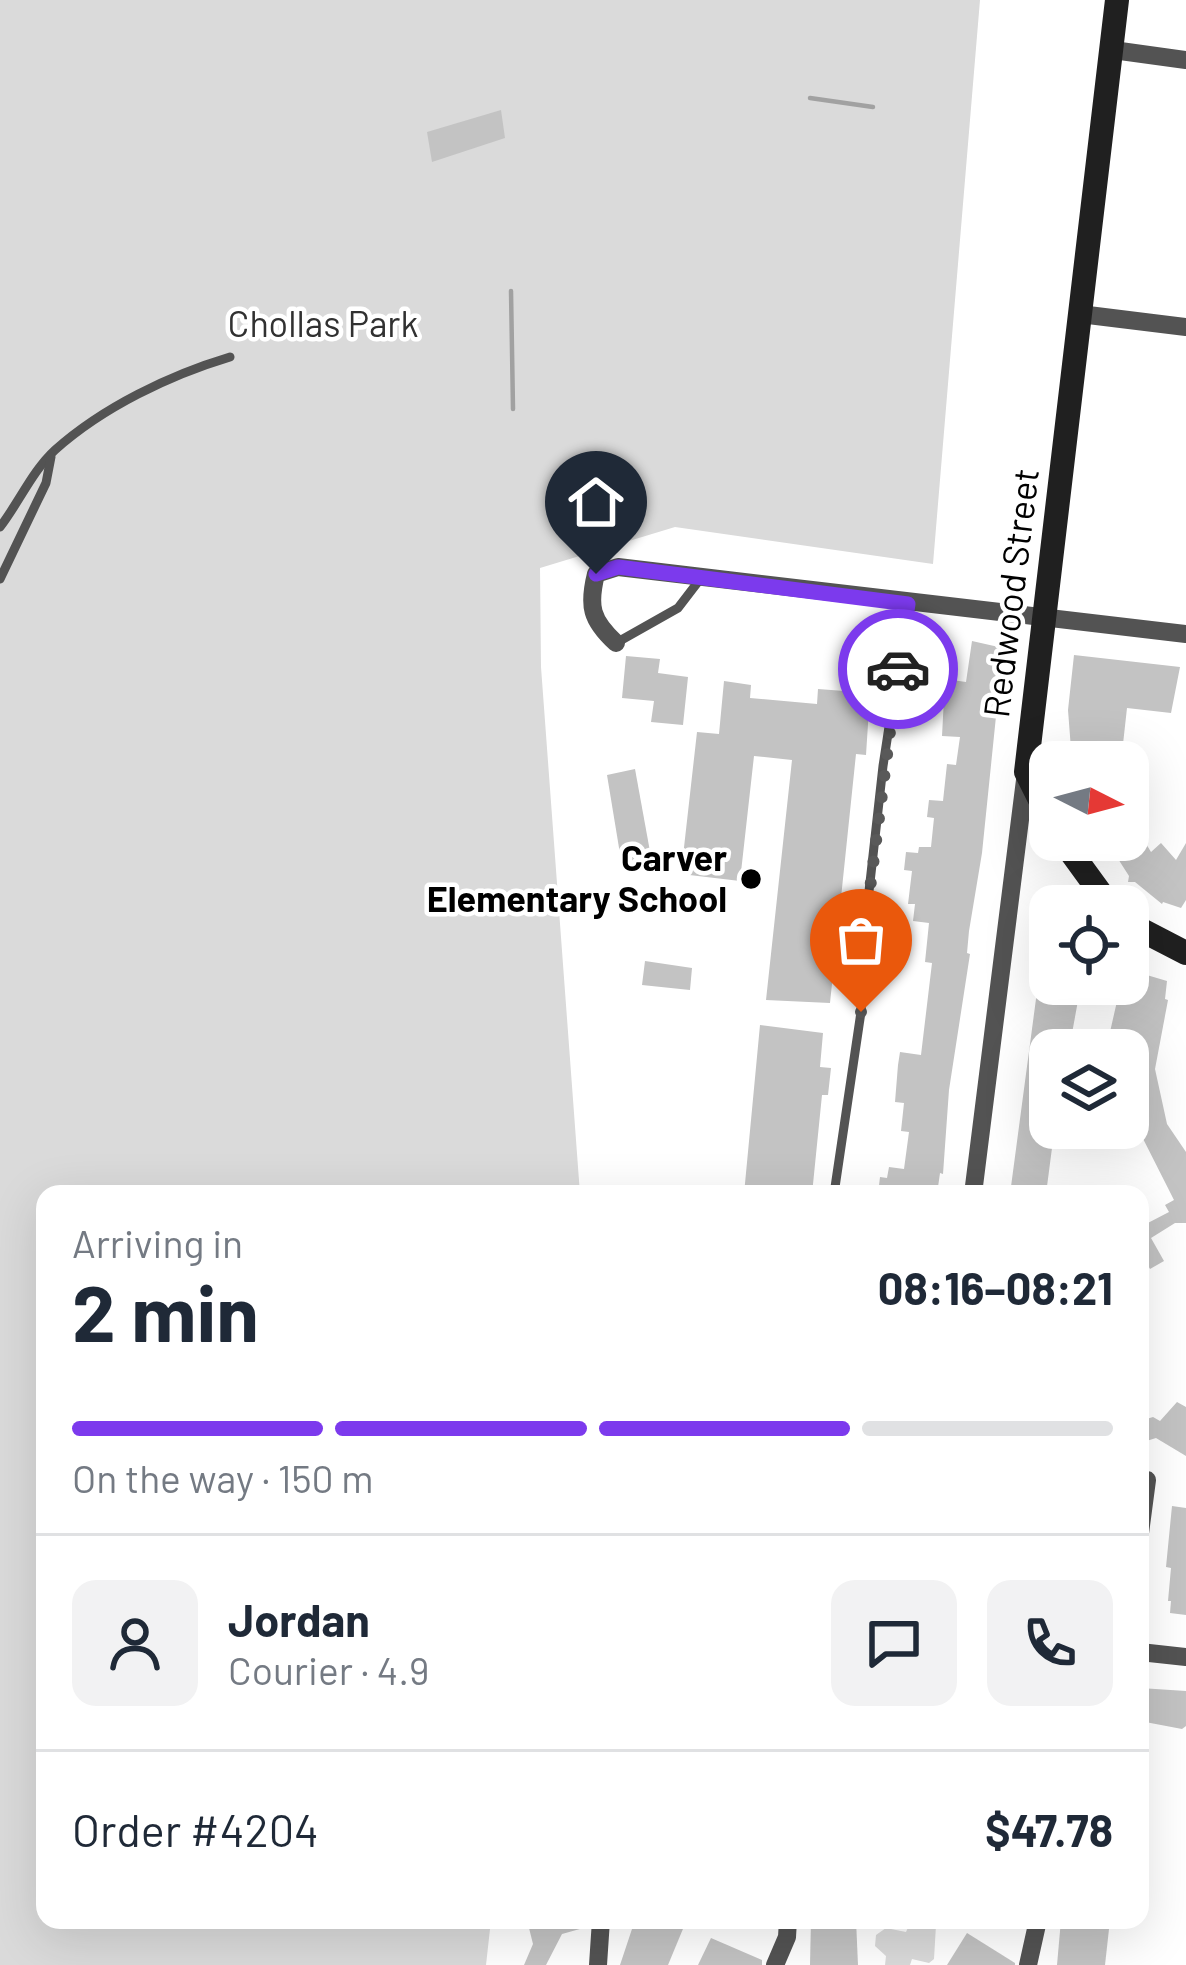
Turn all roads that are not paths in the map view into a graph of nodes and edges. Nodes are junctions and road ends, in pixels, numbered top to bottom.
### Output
1 (1117, 0) edge
2 (1113, 50) junction
3 (1186, 60) edge
4 (1080, 314) junction
5 (1186, 327) edge
6 (230, 356) dead end
7 (52, 452) junction
8 (0, 527) edge
9 (701, 577) junction
10 (0, 579) edge
11 (908, 604) junction
12 (1045, 618) junction
13 (1186, 634) edge
14 (616, 643) joint
15 (1026, 772) junction
16 (1029, 778) edge
17 (1149, 934) edge
18 (1186, 953) edge
19 (835, 1185) edge
20 (974, 1185) edge
21 (1149, 1653) edge
22 (1186, 1657) edge
23 (600, 1929) edge
24 (787, 1929) edge
25 (1036, 1929) edge
26 (598, 1965) edge
27 (775, 1965) edge
28 (1028, 1965) edge

1 - 2 street, Redwood Street
2 - 3 street
2 - 4 street, Redwood Street
4 - 5 street
4 - 12 street, Redwood Street
6 - 7 lane
7 - 8 lane
7 - 10 lane
9 - 11 street
9 - 14 lane
9 - 14 street
11 - 12 street
11 - 19 lane
12 - 13 street
12 - 15 street, Redwood Street
15 - 16 street
15 - 20 street, Redwood Street
17 - 18 street
21 - 22 street
23 - 26 street
24 - 27 street
25 - 28 street

